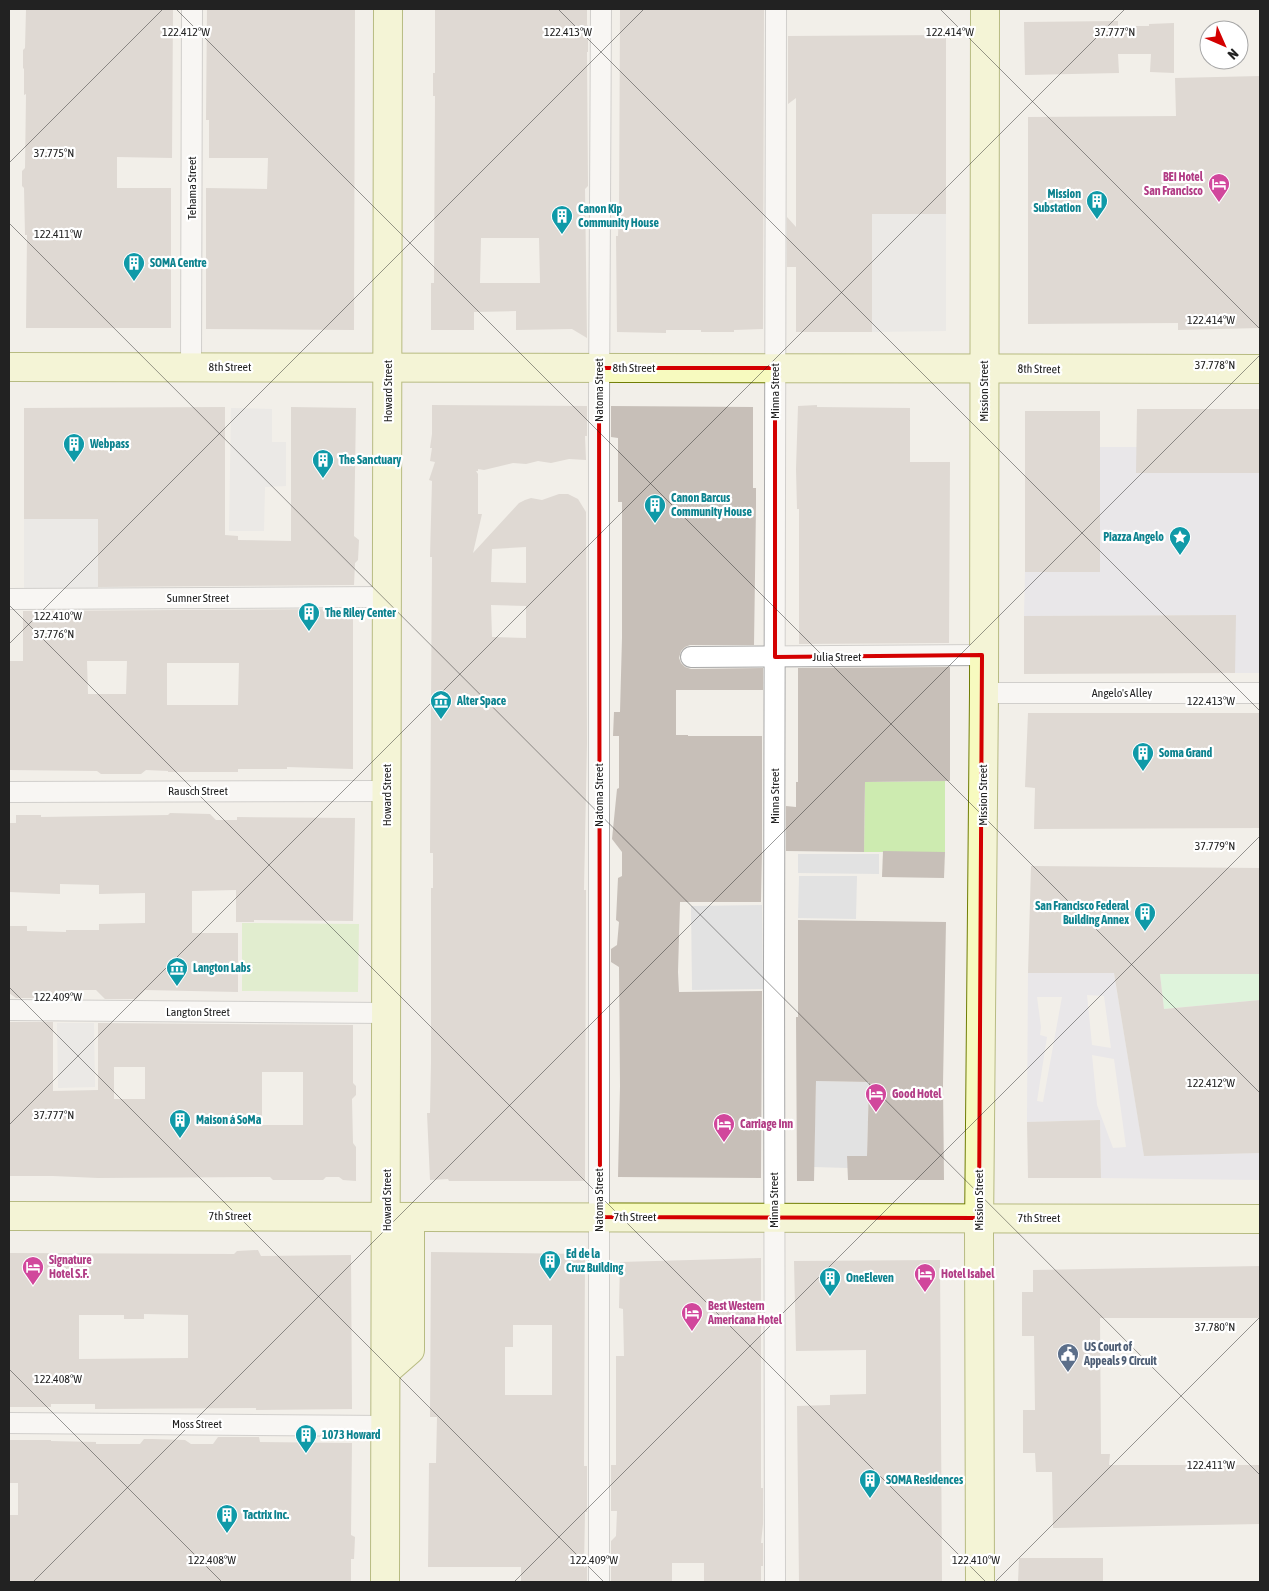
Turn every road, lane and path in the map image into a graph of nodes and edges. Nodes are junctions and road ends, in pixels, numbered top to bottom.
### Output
1 (192, 9) edge
2 (601, 9) edge
3 (776, 9) edge
4 (984, 9) edge
5 (390, 11) edge
6 (9, 367) edge
7 (191, 367) junction
8 (388, 367) junction
9 (599, 368) junction
10 (774, 368) junction
11 (984, 368) junction
12 (1260, 369) edge
13 (388, 597) junction
14 (9, 599) edge
15 (982, 656) junction
16 (691, 657) dead end
17 (775, 657) junction
18 (984, 693) junction
19 (1260, 693) edge
20 (387, 790) junction
21 (9, 792) edge
22 (9, 1010) edge
23 (387, 1013) junction
24 (9, 1216) edge
25 (399, 1217) junction
26 (600, 1217) junction
27 (775, 1218) junction
28 (979, 1218) junction
29 (1260, 1219) edge
30 (9, 1423) edge
31 (386, 1426) junction
32 (385, 1582) edge
33 (600, 1582) edge
34 (775, 1582) edge
35 (980, 1582) edge

1 - 7 street, Tehama Street
2 - 9 street, Natoma Street
3 - 10 street, Minna Street
4 - 11 main road, Mission Street
5 - 8 main road, Howard Street
6 - 7 main road, 8th Street
7 - 8 main road, 8th Street
8 - 9 main road, 8th Street
8 - 13 main road, Howard Street
9 - 10 main road, 8th Street
9 - 26 street, Natoma Street
10 - 11 main road, 8th Street
10 - 17 street, Minna Street
11 - 12 main road, 8th Street
11 - 15 main road, Mission Street
13 - 14 street, Sumner Street
13 - 20 main road, Howard Street
15 - 17 street, Julia Street
15 - 18 main road, Mission Street
16 - 17 street, Julia Street
17 - 27 street, Minna Street
18 - 19 street, Angelo's Alley
18 - 28 main road, Mission Street
20 - 21 street, Rausch Street
20 - 23 main road, Howard Street
22 - 23 street, Langton Street
23 - 25 main road, Howard Street
24 - 25 main road, 7th Street
25 - 26 main road, 7th Street
25 - 31 main road, Howard Street
26 - 27 main road, 7th Street
26 - 33 street, Natoma Street
27 - 28 main road, 7th Street
27 - 34 street, Minna Street
28 - 29 main road, 7th Street
28 - 35 main road, Mission Street
30 - 31 street, Moss Street
31 - 32 main road, Howard Street

